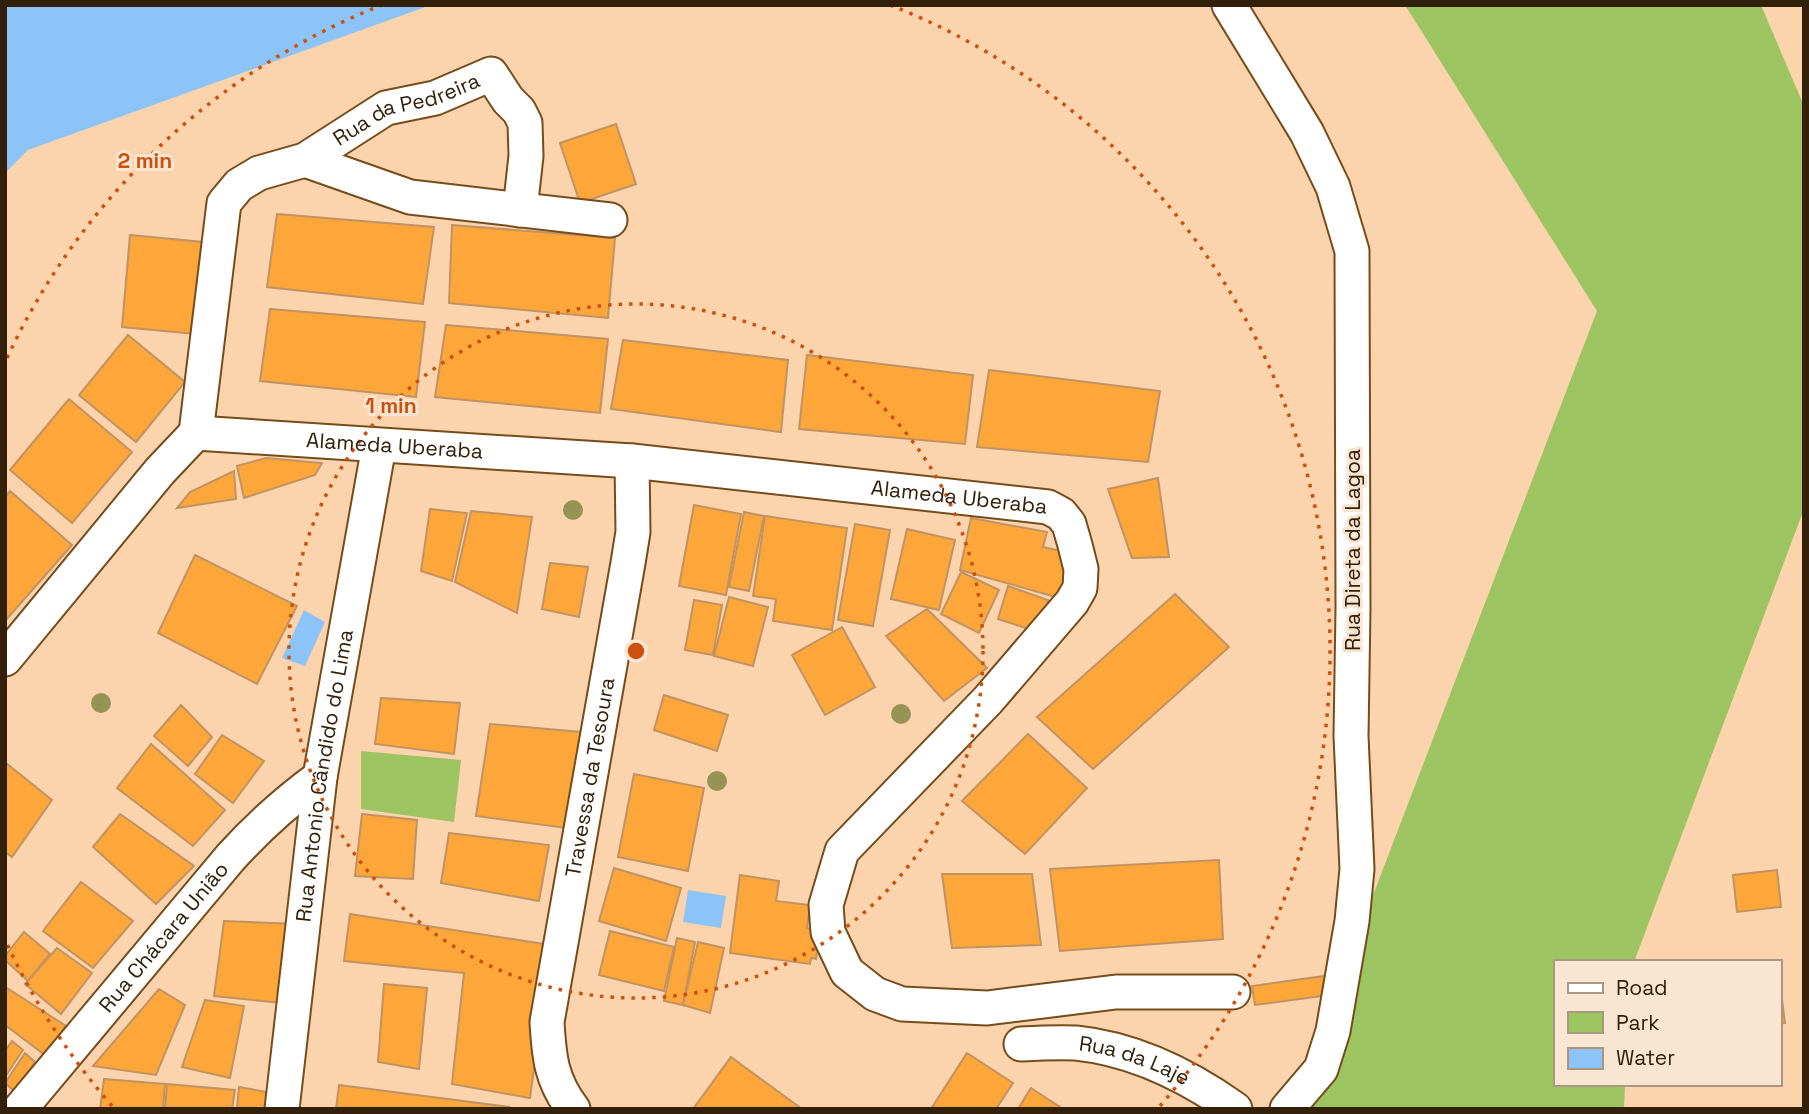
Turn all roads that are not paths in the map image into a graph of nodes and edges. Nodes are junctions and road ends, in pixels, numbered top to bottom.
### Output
1 (1229, 5) edge
2 (305, 160) junction
3 (520, 210) junction
4 (610, 220) dead end
5 (196, 433) junction
6 (379, 446) junction
7 (632, 461) junction
8 (5, 659) edge
9 (320, 777) junction
10 (1233, 992) dead end
11 (1021, 1044) dead end
12 (560, 1103) edge
13 (20, 1109) edge
14 (282, 1109) edge
15 (1236, 1109) edge
16 (1287, 1109) edge

1 - 16 street, Rua Direta da Lagoa
2 - 3 street, Rua da Pedreira
2 - 3 street, Rua da Pedreira
2 - 5 street, Rua da Pedreira
3 - 4 street, Rua da Pedreira
5 - 6 street, Alameda Uberaba
5 - 8 street
6 - 7 street, Alameda Uberaba
6 - 9 street, Rua Antonio Cândido do Lima
7 - 10 street, Alameda Uberaba
7 - 12 street, Travessa da Tesoura
9 - 13 street, Rua Chácara União
9 - 14 street, Rua Antonio Cândido do Lima
11 - 15 street, Rua da Laje

